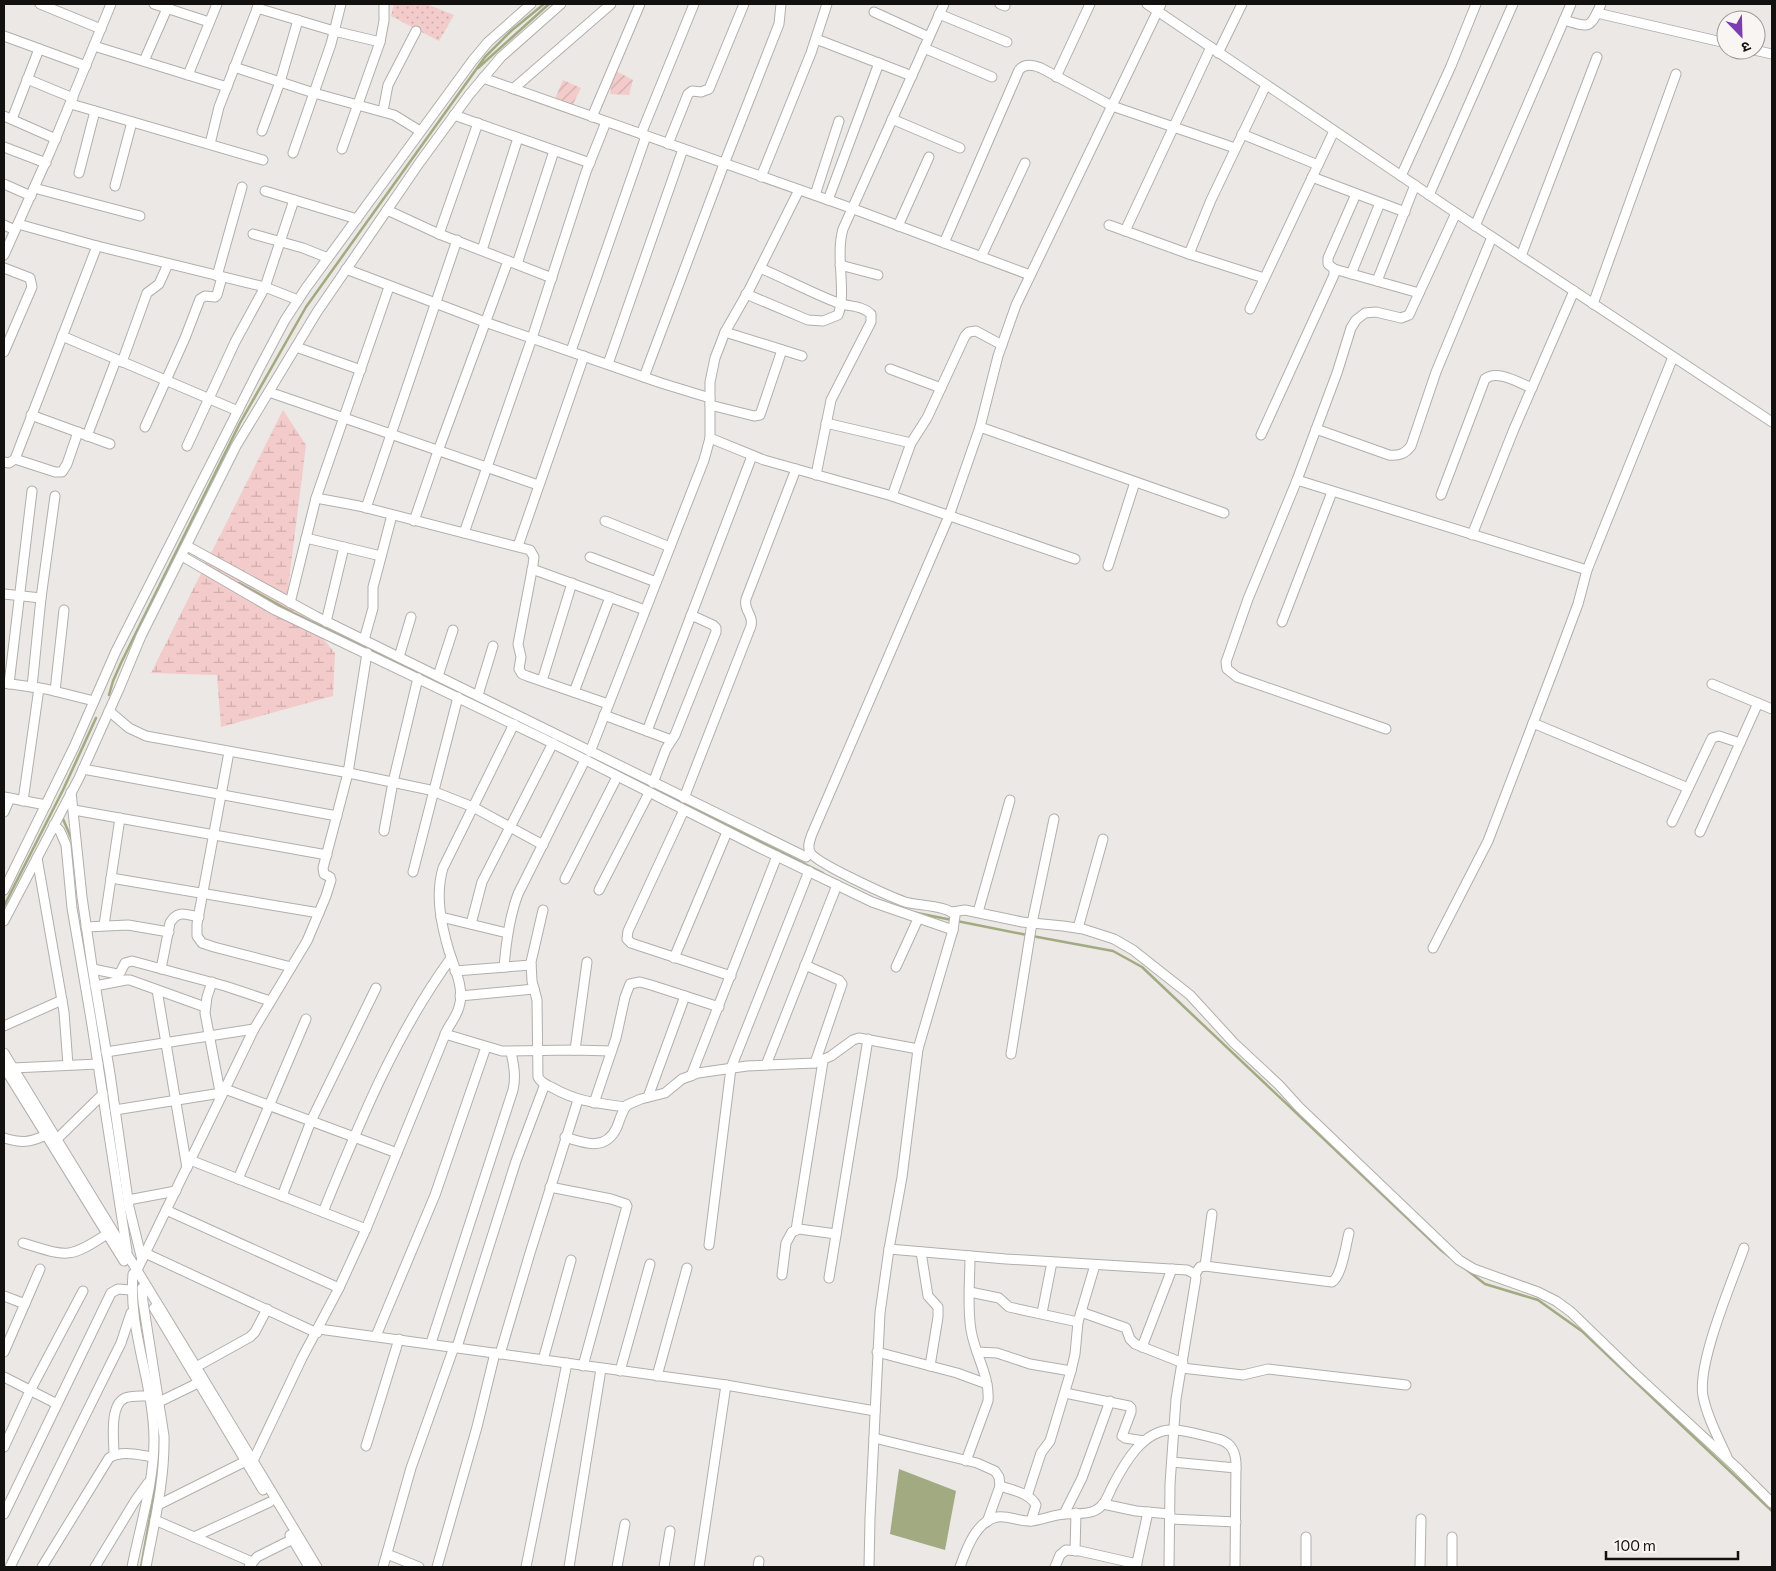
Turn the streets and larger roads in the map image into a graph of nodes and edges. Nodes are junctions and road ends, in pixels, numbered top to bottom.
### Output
1 (40, 4) edge
2 (111, 4) edge
3 (154, 4) edge
4 (217, 4) edge
5 (342, 4) edge
6 (384, 4) edge
7 (531, 4) edge
8 (562, 4) edge
9 (611, 4) edge
10 (640, 4) edge
11 (694, 4) edge
12 (744, 4) edge
13 (781, 4) edge
14 (827, 4) edge
15 (944, 4) edge
16 (1090, 4) edge
17 (1147, 4) edge
18 (1242, 4) edge
19 (1476, 4) edge
20 (1513, 4) edge
21 (1571, 4) edge
22 (1602, 4) edge
23 (168, 6) edge
24 (258, 6) edge
25 (1159, 8) edge
26 (874, 12) dead end
27 (1597, 13) junction
28 (939, 14) junction
29 (298, 20) junction
30 (1564, 20) junction
31 (210, 22) junction
32 (101, 29) junction
33 (416, 31) dead end
34 (334, 32) junction
35 (4, 36) edge
36 (929, 37) junction
37 (816, 39) junction
38 (380, 42) junction
39 (1007, 42) dead end
40 (1716, 42) edge
41 (94, 46) junction
42 (924, 48) junction
43 (39, 49) junction
44 (1215, 50) junction
45 (1597, 57) dead end
46 (144, 61) junction
47 (879, 63) junction
48 (86, 66) junction
49 (234, 67) junction
50 (1676, 74) dead end
51 (188, 75) junction
52 (912, 76) junction
53 (992, 77) dead end
54 (1056, 77) junction
55 (483, 78) junction
56 (27, 79) junction
57 (280, 82) junction
58 (1266, 85) junction
59 (227, 87) junction
60 (513, 89) junction
61 (314, 93) junction
62 (72, 101) junction
63 (358, 106) junction
64 (1112, 106) junction
65 (95, 111) junction
66 (383, 111) junction
67 (454, 115) junction
68 (8, 117) edge
69 (592, 117) junction
70 (892, 119) junction
71 (838, 121) dead end
72 (132, 122) junction
73 (606, 122) junction
74 (478, 123) junction
75 (1173, 128) junction
76 (262, 131) dead end
77 (420, 131) junction
78 (1334, 131) junction
79 (1242, 134) junction
80 (643, 135) junction
81 (518, 138) junction
82 (56, 139) junction
83 (210, 144) junction
84 (668, 144) junction
85 (4, 147) edge
86 (342, 148) dead end
87 (960, 148) dead end
88 (1235, 148) junction
89 (683, 149) junction
90 (554, 150) junction
91 (293, 153) dead end
92 (929, 157) dead end
93 (263, 160) dead end
94 (46, 163) junction
95 (590, 163) junction
96 (1025, 163) dead end
97 (724, 164) junction
98 (1318, 165) junction
99 (78, 173) dead end
100 (1401, 176) junction
101 (761, 177) junction
102 (1312, 177) junction
103 (4, 184) edge
104 (115, 186) dead end
105 (1415, 186) junction
106 (242, 187) dead end
107 (799, 190) junction
108 (265, 191) dead end
109 (33, 192) junction
110 (1356, 194) junction
111 (1429, 195) junction
112 (815, 196) junction
113 (294, 200) junction
114 (828, 200) junction
115 (1380, 203) junction
116 (851, 208) junction
117 (387, 210) junction
118 (1405, 212) junction
119 (1456, 213) junction
120 (140, 216) dead end
121 (357, 219) junction
122 (4, 225) edge
123 (1109, 225) dead end
124 (898, 226) junction
125 (1476, 226) junction
126 (17, 227) junction
127 (1125, 231) junction
128 (254, 234) dead end
129 (439, 234) junction
130 (1492, 236) junction
131 (457, 240) junction
132 (280, 242) junction
133 (944, 243) junction
134 (97, 246) junction
135 (482, 250) junction
136 (4, 254) edge
137 (1189, 254) junction
138 (1521, 256) junction
139 (982, 257) junction
140 (328, 258) junction
141 (512, 262) junction
142 (168, 264) junction
143 (840, 265) junction
144 (4, 268) edge
145 (760, 268) junction
146 (346, 269) junction
147 (1334, 269) junction
148 (1351, 274) junction
149 (878, 275) dead end
150 (1030, 275) junction
151 (220, 277) junction
152 (552, 278) junction
153 (1264, 278) junction
154 (1377, 281) junction
155 (265, 287) junction
156 (390, 287) junction
157 (1574, 291) junction
158 (1419, 293) junction
159 (746, 294) junction
160 (298, 300) junction
161 (436, 304) junction
162 (840, 304) junction
163 (1593, 304) junction
164 (1250, 309) dead end
165 (485, 322) junction
166 (725, 332) junction
167 (62, 336) junction
168 (532, 338) junction
169 (1002, 345) junction
170 (296, 347) junction
171 (782, 350) junction
172 (4, 352) edge
173 (571, 352) junction
174 (584, 356) junction
175 (802, 356) dead end
176 (1673, 357) junction
177 (119, 361) junction
178 (608, 364) junction
179 (890, 369) dead end
180 (361, 370) junction
181 (644, 377) junction
182 (165, 380) junction
183 (940, 388) junction
184 (1532, 388) junction
185 (269, 392) junction
186 (210, 399) junction
187 (710, 401) junction
188 (238, 411) junction
189 (32, 415) junction
190 (344, 418) junction
191 (1772, 422) edge
192 (826, 423) junction
193 (145, 427) dead end
194 (980, 427) junction
195 (1316, 429) junction
196 (83, 434) junction
197 (392, 435) junction
198 (1261, 435) dead end
199 (710, 438) junction
200 (911, 443) junction
201 (110, 444) dead end
202 (187, 446) dead end
203 (438, 451) junction
204 (752, 456) junction
205 (15, 458) junction
206 (4, 462) edge
207 (487, 468) junction
208 (796, 469) junction
209 (816, 475) junction
210 (1297, 480) junction
211 (1135, 482) junction
212 (538, 485) junction
213 (32, 491) dead end
214 (1332, 492) junction
215 (1442, 495) dead end
216 (55, 496) dead end
217 (892, 496) junction
218 (316, 498) junction
219 (366, 508) junction
220 (1224, 513) dead end
221 (392, 515) junction
222 (949, 516) junction
223 (414, 521) junction
224 (605, 521) dead end
225 (464, 533) junction
226 (1472, 535) junction
227 (306, 538) junction
228 (518, 546) junction
229 (344, 547) junction
230 (670, 547) junction
231 (184, 551) junction
232 (381, 556) junction
233 (590, 557) dead end
234 (1075, 560) dead end
235 (1108, 566) dead end
236 (532, 569) junction
237 (1587, 570) junction
238 (656, 582) junction
239 (572, 583) junction
240 (4, 594) edge
241 (19, 595) junction
242 (610, 597) junction
243 (41, 598) junction
244 (290, 603) junction
245 (64, 610) dead end
246 (645, 610) junction
247 (691, 616) junction
248 (411, 617) dead end
249 (326, 622) junction
250 (1282, 622) dead end
251 (453, 630) dead end
252 (364, 640) junction
253 (493, 646) dead end
254 (367, 653) junction
255 (399, 657) junction
256 (438, 676) junction
257 (418, 678) junction
258 (542, 681) junction
259 (6, 683) edge
260 (1712, 684) dead end
261 (36, 688) junction
262 (55, 691) junction
263 (574, 692) junction
264 (478, 695) junction
265 (458, 697) junction
266 (94, 701) junction
267 (1758, 703) junction
268 (608, 704) junction
269 (1772, 709) edge
270 (109, 711) junction
271 (604, 715) junction
272 (1533, 723) junction
273 (514, 724) junction
274 (1386, 729) dead end
275 (647, 731) junction
276 (671, 740) junction
277 (553, 743) junction
278 (1740, 743) junction
279 (229, 752) junction
280 (587, 756) junction
281 (83, 769) junction
282 (348, 773) junction
283 (617, 777) junction
284 (393, 782) junction
285 (653, 783) junction
286 (1688, 788) junction
287 (434, 791) junction
288 (71, 792) junction
289 (649, 793) junction
290 (221, 794) junction
291 (7, 798) edge
292 (684, 798) junction
293 (1010, 800) dead end
294 (23, 801) junction
295 (46, 805) junction
296 (473, 807) junction
297 (74, 810) junction
298 (684, 810) junction
299 (4, 812) edge
300 (337, 816) junction
301 (120, 818) junction
302 (1054, 819) dead end
303 (1672, 822) dead end
304 (54, 825) junction
305 (509, 827) junction
306 (384, 831) dead end
307 (727, 832) junction
308 (1700, 832) dead end
309 (214, 835) junction
310 (1103, 839) dead end
311 (543, 845) junction
312 (327, 855) junction
313 (777, 856) junction
314 (37, 858) junction
315 (804, 860) junction
316 (809, 871) junction
317 (413, 872) dead end
318 (111, 878) junction
319 (565, 879) dead end
320 (837, 885) junction
321 (4, 890) edge
322 (599, 890) dead end
323 (204, 893) junction
324 (543, 910) dead end
325 (978, 912) junction
326 (319, 913) junction
327 (954, 914) junction
328 (199, 917) junction
329 (441, 917) junction
330 (918, 919) junction
331 (4, 921) edge
332 (471, 924) junction
333 (104, 925) junction
334 (86, 927) junction
335 (953, 928) junction
336 (1078, 928) junction
337 (1031, 930) junction
338 (169, 932) junction
339 (507, 933) junction
340 (1433, 948) dead end
341 (451, 958) junction
342 (674, 958) junction
343 (587, 962) dead end
344 (531, 965) junction
345 (804, 965) junction
346 (291, 967) junction
347 (504, 967) junction
348 (896, 967) dead end
349 (93, 969) junction
350 (161, 969) junction
351 (455, 971) junction
352 (731, 976) junction
353 (212, 982) junction
354 (95, 986) junction
355 (376, 988) dead end
356 (534, 988) junction
357 (157, 990) junction
358 (460, 996) junction
359 (685, 996) junction
360 (62, 1000) junction
361 (270, 1001) junction
362 (205, 1007) junction
363 (719, 1007) junction
364 (306, 1019) dead end
365 (4, 1026) edge
366 (254, 1029) junction
367 (445, 1034) junction
368 (210, 1036) junction
369 (868, 1039) junction
370 (165, 1044) junction
371 (486, 1046) junction
372 (918, 1049) junction
373 (537, 1050) junction
374 (576, 1050) junction
375 (611, 1051) junction
376 (106, 1052) junction
377 (511, 1052) junction
378 (4, 1053) edge
379 (1011, 1054) dead end
380 (819, 1062) junction
381 (98, 1064) junction
382 (68, 1065) junction
383 (766, 1065) junction
384 (8, 1068) edge
385 (731, 1068) junction
386 (690, 1076) junction
387 (545, 1084) junction
388 (222, 1093) junction
389 (103, 1094) junction
390 (648, 1097) junction
391 (578, 1100) junction
392 (174, 1101) junction
393 (594, 1103) junction
394 (269, 1106) junction
395 (624, 1108) junction
396 (115, 1110) junction
397 (311, 1121) junction
398 (46, 1135) junction
399 (354, 1137) junction
400 (565, 1137) junction
401 (4, 1138) edge
402 (57, 1139) junction
403 (397, 1153) junction
404 (189, 1164) junction
405 (238, 1179) junction
406 (550, 1187) junction
407 (176, 1191) junction
408 (282, 1196) junction
409 (128, 1200) junction
410 (166, 1210) junction
411 (323, 1212) junction
412 (1212, 1214) dead end
413 (366, 1229) junction
414 (796, 1230) junction
415 (1349, 1233) dead end
416 (106, 1234) junction
417 (836, 1234) junction
418 (23, 1243) dead end
419 (709, 1245) dead end
420 (1744, 1248) dead end
421 (889, 1249) junction
422 (922, 1252) junction
423 (144, 1256) junction
424 (970, 1256) junction
425 (128, 1257) junction
426 (571, 1260) dead end
427 (1052, 1262) junction
428 (650, 1264) dead end
429 (1095, 1264) junction
430 (1205, 1266) junction
431 (687, 1268) dead end
432 (40, 1269) dead end
433 (1172, 1269) junction
434 (135, 1272) junction
435 (1195, 1274) junction
436 (782, 1275) dead end
437 (829, 1278) dead end
438 (142, 1288) junction
439 (339, 1288) junction
440 (131, 1290) junction
441 (83, 1291) dead end
442 (970, 1292) junction
443 (4, 1296) edge
444 (25, 1304) junction
445 (132, 1308) junction
446 (267, 1309) junction
447 (1081, 1312) junction
448 (1042, 1313) junction
449 (1078, 1322) junction
450 (318, 1331) junction
451 (376, 1336) junction
452 (400, 1339) junction
453 (431, 1343) junction
454 (456, 1347) junction
455 (1142, 1347) junction
456 (4, 1352) edge
457 (877, 1352) junction
458 (977, 1352) junction
459 (498, 1353) junction
460 (543, 1360) junction
461 (567, 1364) junction
462 (583, 1366) junction
463 (930, 1366) junction
464 (1182, 1366) junction
465 (196, 1367) junction
466 (601, 1369) junction
467 (620, 1371) junction
468 (1072, 1371) junction
469 (657, 1376) junction
470 (4, 1377) edge
471 (198, 1383) junction
472 (987, 1384) junction
473 (726, 1385) junction
474 (1406, 1385) dead end
475 (30, 1391) junction
476 (1065, 1393) junction
477 (149, 1396) junction
478 (159, 1402) junction
479 (1110, 1402) junction
480 (57, 1404) junction
481 (875, 1412) junction
482 (1174, 1430) junction
483 (874, 1438) junction
484 (1144, 1441) junction
485 (4, 1446) edge
486 (366, 1446) dead end
487 (114, 1455) junction
488 (152, 1457) junction
489 (1728, 1459) junction
490 (966, 1460) junction
491 (249, 1461) junction
492 (1172, 1462) junction
493 (1236, 1468) junction
494 (149, 1481) junction
495 (1000, 1486) junction
496 (1027, 1496) junction
497 (270, 1502) junction
498 (1772, 1503) edge
499 (1103, 1504) junction
500 (158, 1505) junction
501 (1148, 1512) junction
502 (1076, 1513) junction
503 (4, 1514) edge
504 (1064, 1514) junction
505 (1170, 1516) junction
506 (1421, 1519) dead end
507 (155, 1520) junction
508 (1031, 1521) junction
509 (987, 1522) junction
510 (1236, 1522) junction
511 (625, 1524) dead end
512 (670, 1531) dead end
513 (194, 1537) junction
514 (1306, 1537) dead end
515 (1452, 1537) dead end
516 (293, 1539) junction
517 (1075, 1551) junction
518 (387, 1554) junction
519 (251, 1565) edge
520 (1136, 1566) edge
521 (10, 1567) edge
522 (42, 1567) edge
523 (94, 1567) edge
524 (132, 1567) edge
525 (146, 1567) edge
526 (310, 1567) edge
527 (317, 1567) edge
528 (383, 1567) edge
529 (419, 1567) edge
530 (437, 1567) edge
531 (526, 1567) edge
532 (569, 1567) edge
533 (617, 1567) edge
534 (664, 1567) edge
535 (699, 1567) edge
536 (869, 1567) edge
537 (960, 1567) edge
538 (1055, 1567) edge
539 (1169, 1567) edge
540 (1235, 1567) edge
541 (1306, 1567) edge
542 (1420, 1567) edge
543 (1452, 1567) edge

1 - 32 street
2 - 32 street
3 - 23 street
4 - 31 street
5 - 34 street
6 - 38 street
7 - 77 street
8 - 55 street
9 - 60 street
10 - 69 street
11 - 80 street
12 - 84 street
13 - 97 street
14 - 37 street
15 - 28 street
16 - 54 street
17 - 25 street
18 - 44 street
19 - 100 street
20 - 111 street
21 - 30 street
22 - 27 street
23 - 31 street
23 - 46 street
24 - 29 street
24 - 49 street
25 - 44 street
25 - 64 street
26 - 36 street
27 - 30 street
27 - 40 street
28 - 36 street
28 - 39 street
29 - 34 street
29 - 57 street
30 - 125 street
31 - 51 street
32 - 41 street
33 - 66 street
34 - 38 street
34 - 61 street
35 - 43 street
36 - 42 street
37 - 47 street
37 - 101 street
38 - 63 street
41 - 46 street
41 - 48 street
42 - 52 street
42 - 53 street
43 - 48 street
43 - 56 street
44 - 58 street
44 - 75 street
45 - 138 street
46 - 51 street
47 - 52 street
47 - 114 street
48 - 62 street
49 - 57 street
49 - 59 street
50 - 163 street
51 - 59 street
52 - 70 street
54 - 64 street
54 - 133 street
55 - 60 street
55 - 67 street
56 - 62 street
56 - 68 street
57 - 61 street
57 - 76 street
58 - 78 street
58 - 79 street
59 - 83 street
60 - 69 street
61 - 63 street
61 - 91 street
62 - 65 street
62 - 82 street
63 - 66 street
63 - 86 street
64 - 75 street
64 - 150 street
65 - 72 street
65 - 99 street
66 - 77 street
67 - 74 street
67 - 117 street
68 - 82 street
69 - 73 street
70 - 87 street
70 - 116 street
71 - 112 street
72 - 83 street
72 - 104 street
73 - 80 street
73 - 95 street
74 - 81 street
74 - 129 street
75 - 88 street
75 - 127 street
77 - 121 street
78 - 98 street
78 - 100 street
79 - 88 street
79 - 98 street
80 - 84 street
80 - 173 street
81 - 90 street
81 - 135 street
82 - 94 street
83 - 93 street
84 - 89 street
85 - 94 street
88 - 137 street
89 - 97 street
89 - 178 street
90 - 95 street
90 - 141 street
92 - 124 street
94 - 109 street
95 - 152 street
96 - 139 street
97 - 101 street
97 - 181 street
98 - 102 street
100 - 105 street
101 - 107 street
102 - 110 street
102 - 153 street
103 - 109 street
105 - 111 street
105 - 118 street
106 - 151 street
107 - 112 street
107 - 145 street
108 - 113 street
109 - 120 street
109 - 126 street
110 - 115 street
110 - 147 street
111 - 119 street
112 - 114 street
113 - 121 street
113 - 132 street
114 - 116 street
115 - 118 street
115 - 148 street
116 - 124 street
116 - 143 street
117 - 129 street
117 - 146 street
118 - 154 street
119 - 125 street
119 - 158 street
121 - 140 street
122 - 126 street
123 - 127 street
124 - 133 street
125 - 130 street
126 - 134 street
126 - 136 street
127 - 137 street
128 - 132 street
129 - 131 street
130 - 138 street
130 - 195 street
131 - 135 street
131 - 161 street
132 - 140 street
132 - 155 street
133 - 139 street
134 - 142 street
134 - 167 street
135 - 141 street
137 - 153 street
138 - 157 street
139 - 150 street
140 - 160 street
141 - 152 street
141 - 165 street
142 - 151 street
142 - 177 street
143 - 149 street
143 - 162 street
144 - 172 street
145 - 159 street
145 - 162 street
146 - 156 street
146 - 170 street
147 - 148 street
147 - 198 street
148 - 154 street
150 - 169 street
151 - 155 street
151 - 182 street
152 - 168 street
153 - 164 street
154 - 158 street
155 - 160 street
155 - 186 street
156 - 161 street
156 - 180 street
157 - 163 street
157 - 184 street
158 - 195 street
159 - 162 street
159 - 166 street
160 - 188 street
161 - 165 street
161 - 197 street
162 - 192 street
163 - 176 street
165 - 168 street
165 - 203 street
166 - 171 street
166 - 187 street
167 - 177 street
167 - 189 street
168 - 173 street
168 - 207 street
169 - 183 street
169 - 194 street
170 - 180 street
170 - 185 street
171 - 175 street
171 - 187 street
173 - 174 street
174 - 178 street
174 - 212 street
176 - 191 street
176 - 237 street
177 - 182 street
177 - 196 street
178 - 181 street
179 - 183 street
180 - 190 street
181 - 187 street
182 - 186 street
182 - 193 street
183 - 200 street
184 - 215 street
184 - 226 street
185 - 190 street
185 - 231 street
186 - 188 street
186 - 202 street
187 - 199 street
188 - 266 street
189 - 196 street
189 - 205 street
190 - 197 street
190 - 218 street
192 - 200 street
192 - 209 street
194 - 211 street
194 - 222 street
195 - 210 street
196 - 201 street
196 - 205 street
197 - 203 street
197 - 219 street
199 - 204 street
199 - 230 street
200 - 217 street
203 - 207 street
203 - 223 street
204 - 208 street
204 - 247 street
205 - 206 street
207 - 212 street
207 - 225 street
208 - 209 street
208 - 292 street
209 - 217 street
210 - 214 street
210 - 274 street
211 - 220 street
211 - 235 street
212 - 228 street
213 - 241 street
214 - 226 street
214 - 250 street
216 - 243 street
217 - 222 street
218 - 219 street
218 - 227 street
219 - 221 street
221 - 223 street
221 - 232 street
222 - 234 street
222 - 315 street
223 - 225 street
224 - 230 street
225 - 228 street
226 - 237 street
227 - 229 street
227 - 244 street
228 - 236 street
229 - 232 street
229 - 249 street
230 - 238 street
231 - 244 street
231 - 254 street
231 - 270 street
232 - 252 street
233 - 238 street
236 - 239 street
236 - 258 street
237 - 272 street
238 - 246 street
239 - 242 street
239 - 258 street
240 - 241 street
241 - 243 street
241 - 259 street
242 - 246 street
242 - 263 street
243 - 261 street
244 - 249 street
245 - 262 street
246 - 268 street
247 - 275 street
247 - 276 street
248 - 255 street
249 - 252 street
251 - 256 street
252 - 255 street
253 - 264 street
254 - 257 street
254 - 282 street
255 - 256 street
256 - 264 street
257 - 265 street
257 - 284 street
258 - 263 street
259 - 261 street
260 - 267 street
261 - 262 street
261 - 294 street
262 - 266 street
263 - 268 street
264 - 280 street
265 - 273 street
265 - 287 street
266 - 295 street
267 - 269 street
267 - 278 street
268 - 271 street
270 - 279 street
270 - 281 street
271 - 275 street
271 - 280 street
272 - 286 street
272 - 340 street
273 - 277 street
273 - 296 street
275 - 276 street
276 - 285 street
277 - 280 street
277 - 305 street
278 - 286 street
278 - 308 street
279 - 282 street
279 - 290 street
280 - 283 street
280 - 285 street
280 - 311 street
281 - 288 street
281 - 290 street
282 - 284 street
282 - 300 street
283 - 289 street
283 - 319 street
284 - 287 street
284 - 306 street
285 - 292 street
286 - 303 street
287 - 296 street
287 - 317 street
288 - 297 street
288 - 304 street
289 - 298 street
289 - 322 street
290 - 300 street
290 - 309 street
291 - 294 street
291 - 299 street
292 - 315 street
293 - 325 street
294 - 295 street
295 - 321 street
296 - 305 street
296 - 329 street
297 - 301 street
297 - 334 street
298 - 307 street
298 - 342 street
300 - 312 street
301 - 309 street
301 - 318 street
302 - 337 street
304 - 314 street
304 - 381 street
305 - 311 street
305 - 332 street
307 - 313 street
307 - 342 street
309 - 312 street
309 - 323 street
310 - 336 street
311 - 339 street
312 - 326 street
313 - 315 street
313 - 352 street
314 - 331 street
314 - 360 street
315 - 316 street
315 - 327 street
316 - 320 street
316 - 385 street
318 - 323 street
318 - 333 street
320 - 330 street
320 - 345 street
323 - 326 street
323 - 328 street
324 - 344 street
325 - 327 street
325 - 337 street
326 - 346 street
327 - 335 street
328 - 338 street
328 - 346 street
329 - 332 street
329 - 341 street
330 - 335 street
330 - 348 street
332 - 339 street
333 - 334 street
333 - 338 street
334 - 349 street
335 - 372 street
336 - 337 street
336 - 489 street
337 - 379 street
338 - 350 street
339 - 347 street
341 - 351 street
341 - 399 street
342 - 352 street
343 - 374 street
344 - 347 street
344 - 356 street
345 - 380 street
345 - 383 street
346 - 361 street
347 - 351 street
349 - 350 street
349 - 354 street
350 - 353 street
351 - 358 street
352 - 363 street
353 - 361 street
353 - 362 street
354 - 357 street
354 - 376 street
355 - 397 street
356 - 358 street
356 - 373 street
357 - 362 street
357 - 370 street
358 - 367 street
359 - 363 street
359 - 375 street
359 - 390 street
360 - 365 street
360 - 382 street
361 - 366 street
362 - 368 street
363 - 386 street
364 - 394 street
366 - 368 street
366 - 388 street
367 - 371 street
367 - 403 street
368 - 370 street
368 - 388 street
369 - 372 street
369 - 380 street
369 - 417 street
370 - 376 street
370 - 392 street
371 - 377 street
371 - 451 street
372 - 421 street
373 - 374 street
373 - 377 street
373 - 387 street
374 - 375 street
375 - 393 street
376 - 396 street
377 - 453 street
378 - 384 street
380 - 383 street
380 - 414 street
381 - 382 street
381 - 389 street
382 - 384 street
383 - 385 street
384 - 398 street
384 - 402 street
385 - 386 street
385 - 419 street
386 - 390 street
387 - 391 street
387 - 454 street
388 - 392 street
388 - 394 street
388 - 404 street
389 - 402 street
389 - 425 street
390 - 395 street
391 - 393 street
391 - 400 street
392 - 396 street
392 - 404 street
393 - 395 street
394 - 397 street
394 - 405 street
395 - 400 street
396 - 409 street
397 - 399 street
397 - 408 street
398 - 401 street
398 - 416 street
399 - 403 street
399 - 411 street
400 - 406 street
402 - 425 street
403 - 413 street
404 - 405 street
404 - 407 street
405 - 408 street
406 - 459 street
406 - 462 street
407 - 409 street
407 - 410 street
408 - 411 street
409 - 423 street
410 - 423 street
410 - 439 street
411 - 413 street
412 - 430 street
413 - 439 street
414 - 417 street
414 - 436 street
415 - 430 street
416 - 418 street
416 - 434 street
417 - 437 street
420 - 489 street
421 - 422 street
421 - 457 street
422 - 424 street
422 - 463 street
423 - 434 street
423 - 446 street
424 - 427 street
424 - 442 street
425 - 434 street
426 - 460 street
427 - 429 street
427 - 448 street
428 - 467 street
429 - 433 street
429 - 447 street
430 - 435 street
431 - 469 street
432 - 444 street
433 - 435 street
433 - 455 street
434 - 438 street
434 - 440 street
434 - 465 street
435 - 464 street
438 - 471 street
438 - 478 street
439 - 450 street
440 - 445 street
440 - 480 street
441 - 475 street
442 - 448 street
442 - 458 street
443 - 444 street
444 - 456 street
445 - 477 street
445 - 521 street
446 - 450 street
446 - 465 street
447 - 449 street
447 - 455 street
448 - 449 street
449 - 468 street
450 - 451 street
450 - 491 street
451 - 452 street
452 - 453 street
452 - 486 street
453 - 454 street
454 - 459 street
454 - 518 street
455 - 464 street
457 - 463 street
457 - 481 street
458 - 468 street
458 - 472 street
459 - 460 street
459 - 530 street
460 - 461 street
461 - 462 street
461 - 531 street
462 - 466 street
463 - 472 street
464 - 474 street
464 - 482 street
465 - 491 street
466 - 467 street
466 - 532 street
467 - 469 street
468 - 476 street
469 - 473 street
470 - 475 street
471 - 478 street
471 - 491 street
472 - 490 street
473 - 481 street
473 - 535 street
475 - 480 street
475 - 485 street
476 - 479 street
476 - 496 street
477 - 487 street
477 - 488 street
478 - 500 street
479 - 484 street
479 - 504 street
480 - 503 street
481 - 483 street
482 - 484 street
482 - 492 street
482 - 493 street
483 - 490 street
483 - 536 street
484 - 499 street
487 - 488 street
487 - 522 street
488 - 494 street
489 - 498 street
490 - 495 street
491 - 497 street
491 - 500 street
491 - 527 street
492 - 493 street
492 - 505 street
493 - 510 street
494 - 523 street
494 - 524 street
495 - 496 street
495 - 509 street
496 - 508 street
497 - 513 street
497 - 516 street
499 - 501 street
499 - 502 street
500 - 507 street
501 - 505 street
501 - 520 street
502 - 504 street
502 - 517 street
504 - 508 street
505 - 510 street
505 - 539 street
506 - 542 street
507 - 513 street
507 - 525 street
508 - 509 street
509 - 537 street
510 - 540 street
511 - 533 street
512 - 534 street
513 - 519 street
514 - 541 street
515 - 543 street
516 - 519 street
516 - 526 street
517 - 520 street
517 - 538 street
518 - 528 street
518 - 529 street

